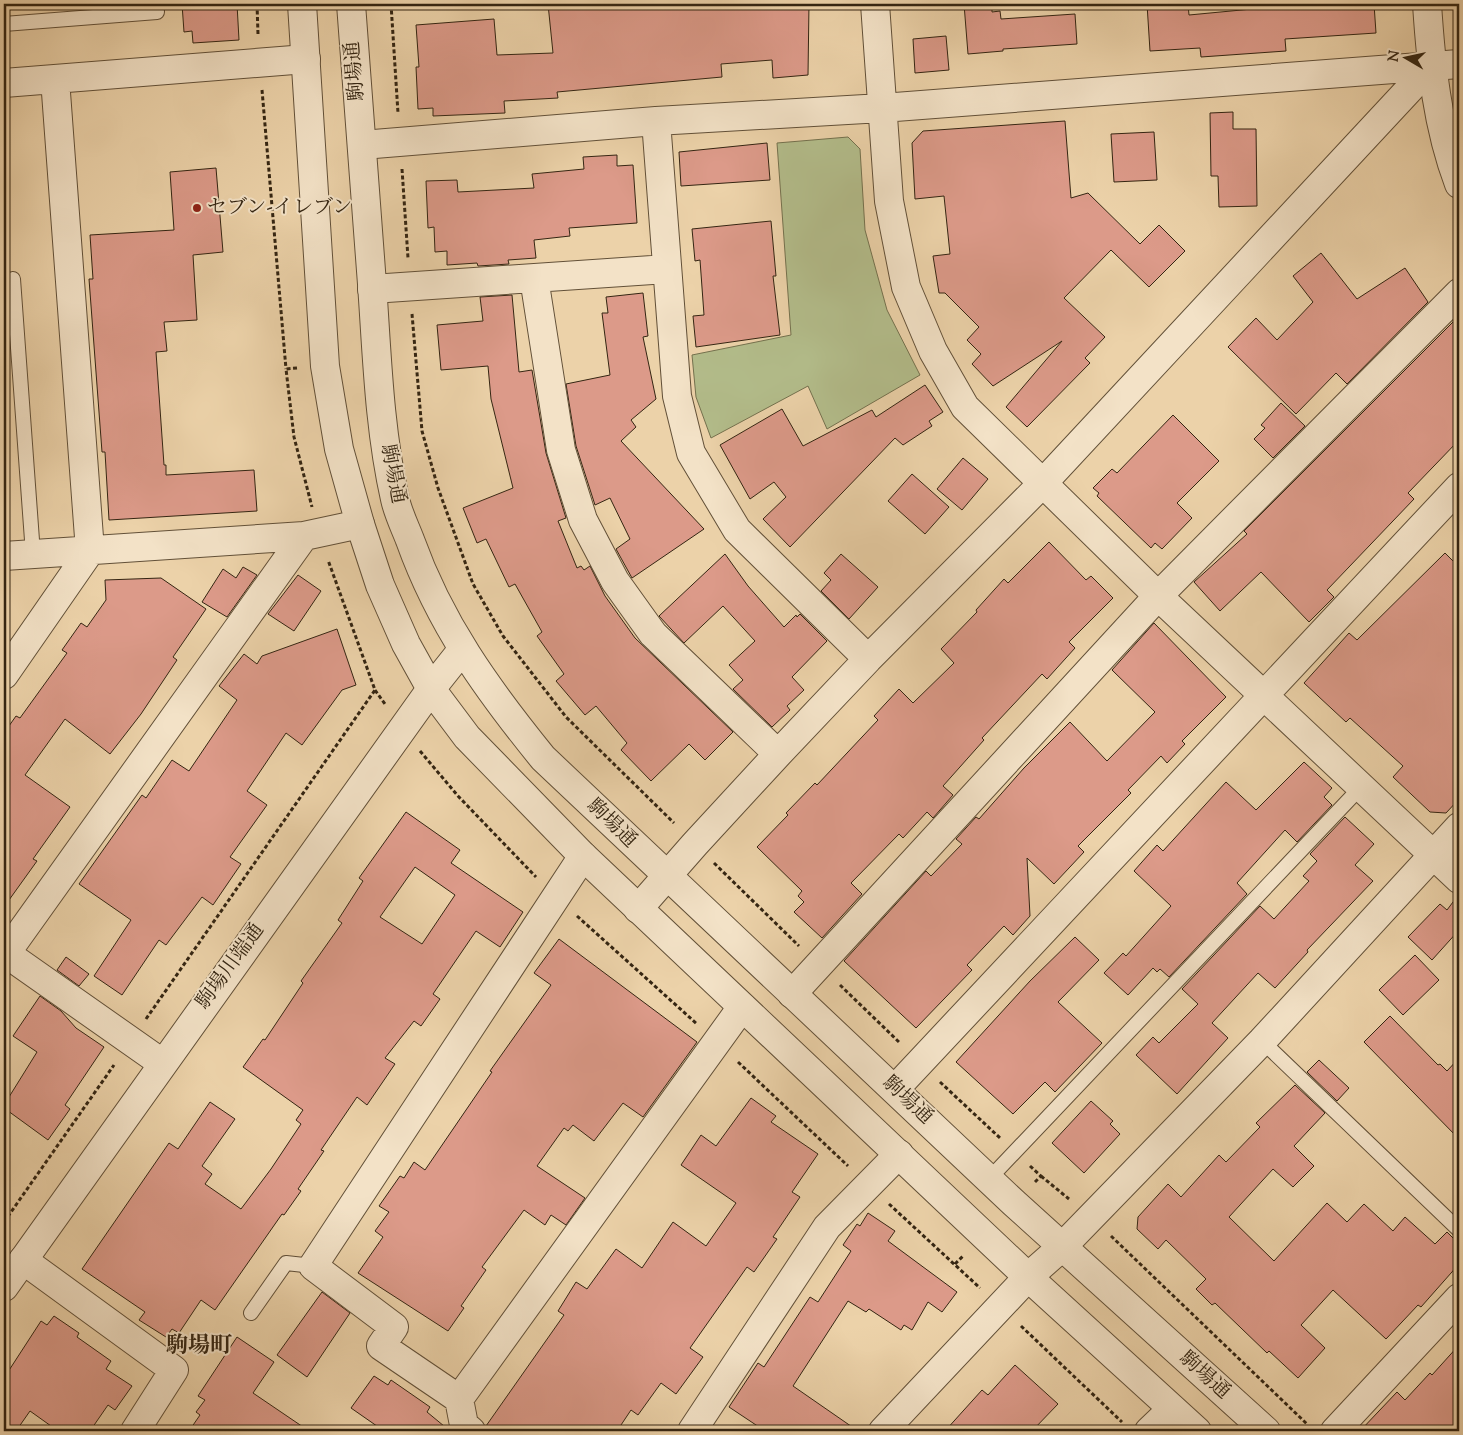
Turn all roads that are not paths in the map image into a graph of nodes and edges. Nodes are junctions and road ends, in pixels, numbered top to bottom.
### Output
1 (156, 4) edge
2 (302, 4) edge
3 (350, 4) edge
4 (875, 4) edge
5 (1427, 4) edge
6 (4, 24) edge
7 (306, 60) junction
8 (1459, 64) edge
9 (1431, 66) junction
10 (55, 79) junction
11 (4, 83) edge
12 (882, 108) junction
13 (656, 121) junction
14 (362, 145) junction
15 (1459, 184) edge
16 (667, 269) junction
17 (534, 278) junction
18 (13, 279) dead end
19 (372, 289) junction
20 (1459, 293) edge
21 (1042, 484) junction
22 (1459, 487) edge
23 (360, 524) junction
24 (311, 535) junction
25 (90, 551) junction
26 (33, 554) junction
27 (4, 556) edge
28 (1158, 596) junction
29 (462, 650) junction
30 (868, 659) junction
31 (4, 675) edge
32 (431, 689) junction
33 (1265, 694) junction
34 (778, 754) junction
35 (1361, 787) junction
36 (1459, 827) edge
37 (1433, 855) junction
38 (583, 856) junction
39 (668, 877) junction
40 (1459, 879) edge
41 (638, 909) junction
42 (4, 954) edge
43 (792, 994) junction
44 (742, 1007) junction
45 (1262, 1041) junction
46 (162, 1063) junction
47 (895, 1089) junction
48 (899, 1154) junction
49 (989, 1179) junction
50 (1459, 1230) edge
51 (1062, 1247) junction
52 (23, 1260) junction
53 (312, 1266) junction
54 (1028, 1277) junction
55 (4, 1287) edge
56 (1456, 1306) edge
57 (251, 1313) dead end
58 (459, 1399) junction
59 (1172, 1409) junction
60 (1137, 1428) edge
61 (135, 1431) edge
62 (472, 1431) edge
63 (692, 1431) edge
64 (883, 1431) edge
65 (1197, 1431) edge
66 (1266, 1431) edge
67 (1336, 1431) edge

1 - 6 lane
2 - 7 street, 駒場通
3 - 14 street, 駒場通
4 - 12 street
5 - 9 street
7 - 10 street
7 - 23 street, 駒場通
8 - 9 street
9 - 12 street
9 - 15 street
9 - 21 street
10 - 11 street
10 - 25 street
12 - 13 street
12 - 21 street
13 - 14 street
13 - 16 street
14 - 19 street, 駒場通
16 - 17 street
16 - 30 street
17 - 19 street
17 - 34 street
18 - 26 lane
19 - 29 street, 駒場通
20 - 28 street
21 - 28 street
21 - 30 street
22 - 33 street
23 - 24 street
23 - 32 street, 駒場通
24 - 25 street
24 - 42 street
25 - 26 street
25 - 31 street
26 - 27 street
28 - 33 street
28 - 43 street
29 - 32 street, 駒場川端通
29 - 39 street, 駒場通
30 - 34 street
32 - 38 street, 駒場通
32 - 46 street, 駒場川端通
33 - 35 street
33 - 47 street
34 - 39 street
35 - 37 street
35 - 49 lane
36 - 37 street
37 - 40 street
37 - 45 street
38 - 41 street, 駒場通
38 - 53 street
39 - 41 street
39 - 43 street, 駒場通
41 - 44 street, 駒場通
42 - 46 street
43 - 47 street, 駒場通
44 - 48 street, 駒場通
44 - 58 street
45 - 50 lane
45 - 51 street
46 - 52 street, 駒場川端通
47 - 49 street, 駒場通
48 - 54 street, 駒場通
48 - 63 street
49 - 51 street, 駒場通
51 - 54 street
51 - 66 street, 駒場通
52 - 55 street, 駒場川端通
52 - 61 street
53 - 57 lane
53 - 58 street
54 - 59 street, 駒場通
54 - 64 street
56 - 67 street
58 - 62 street
59 - 60 street
59 - 65 street, 駒場通

